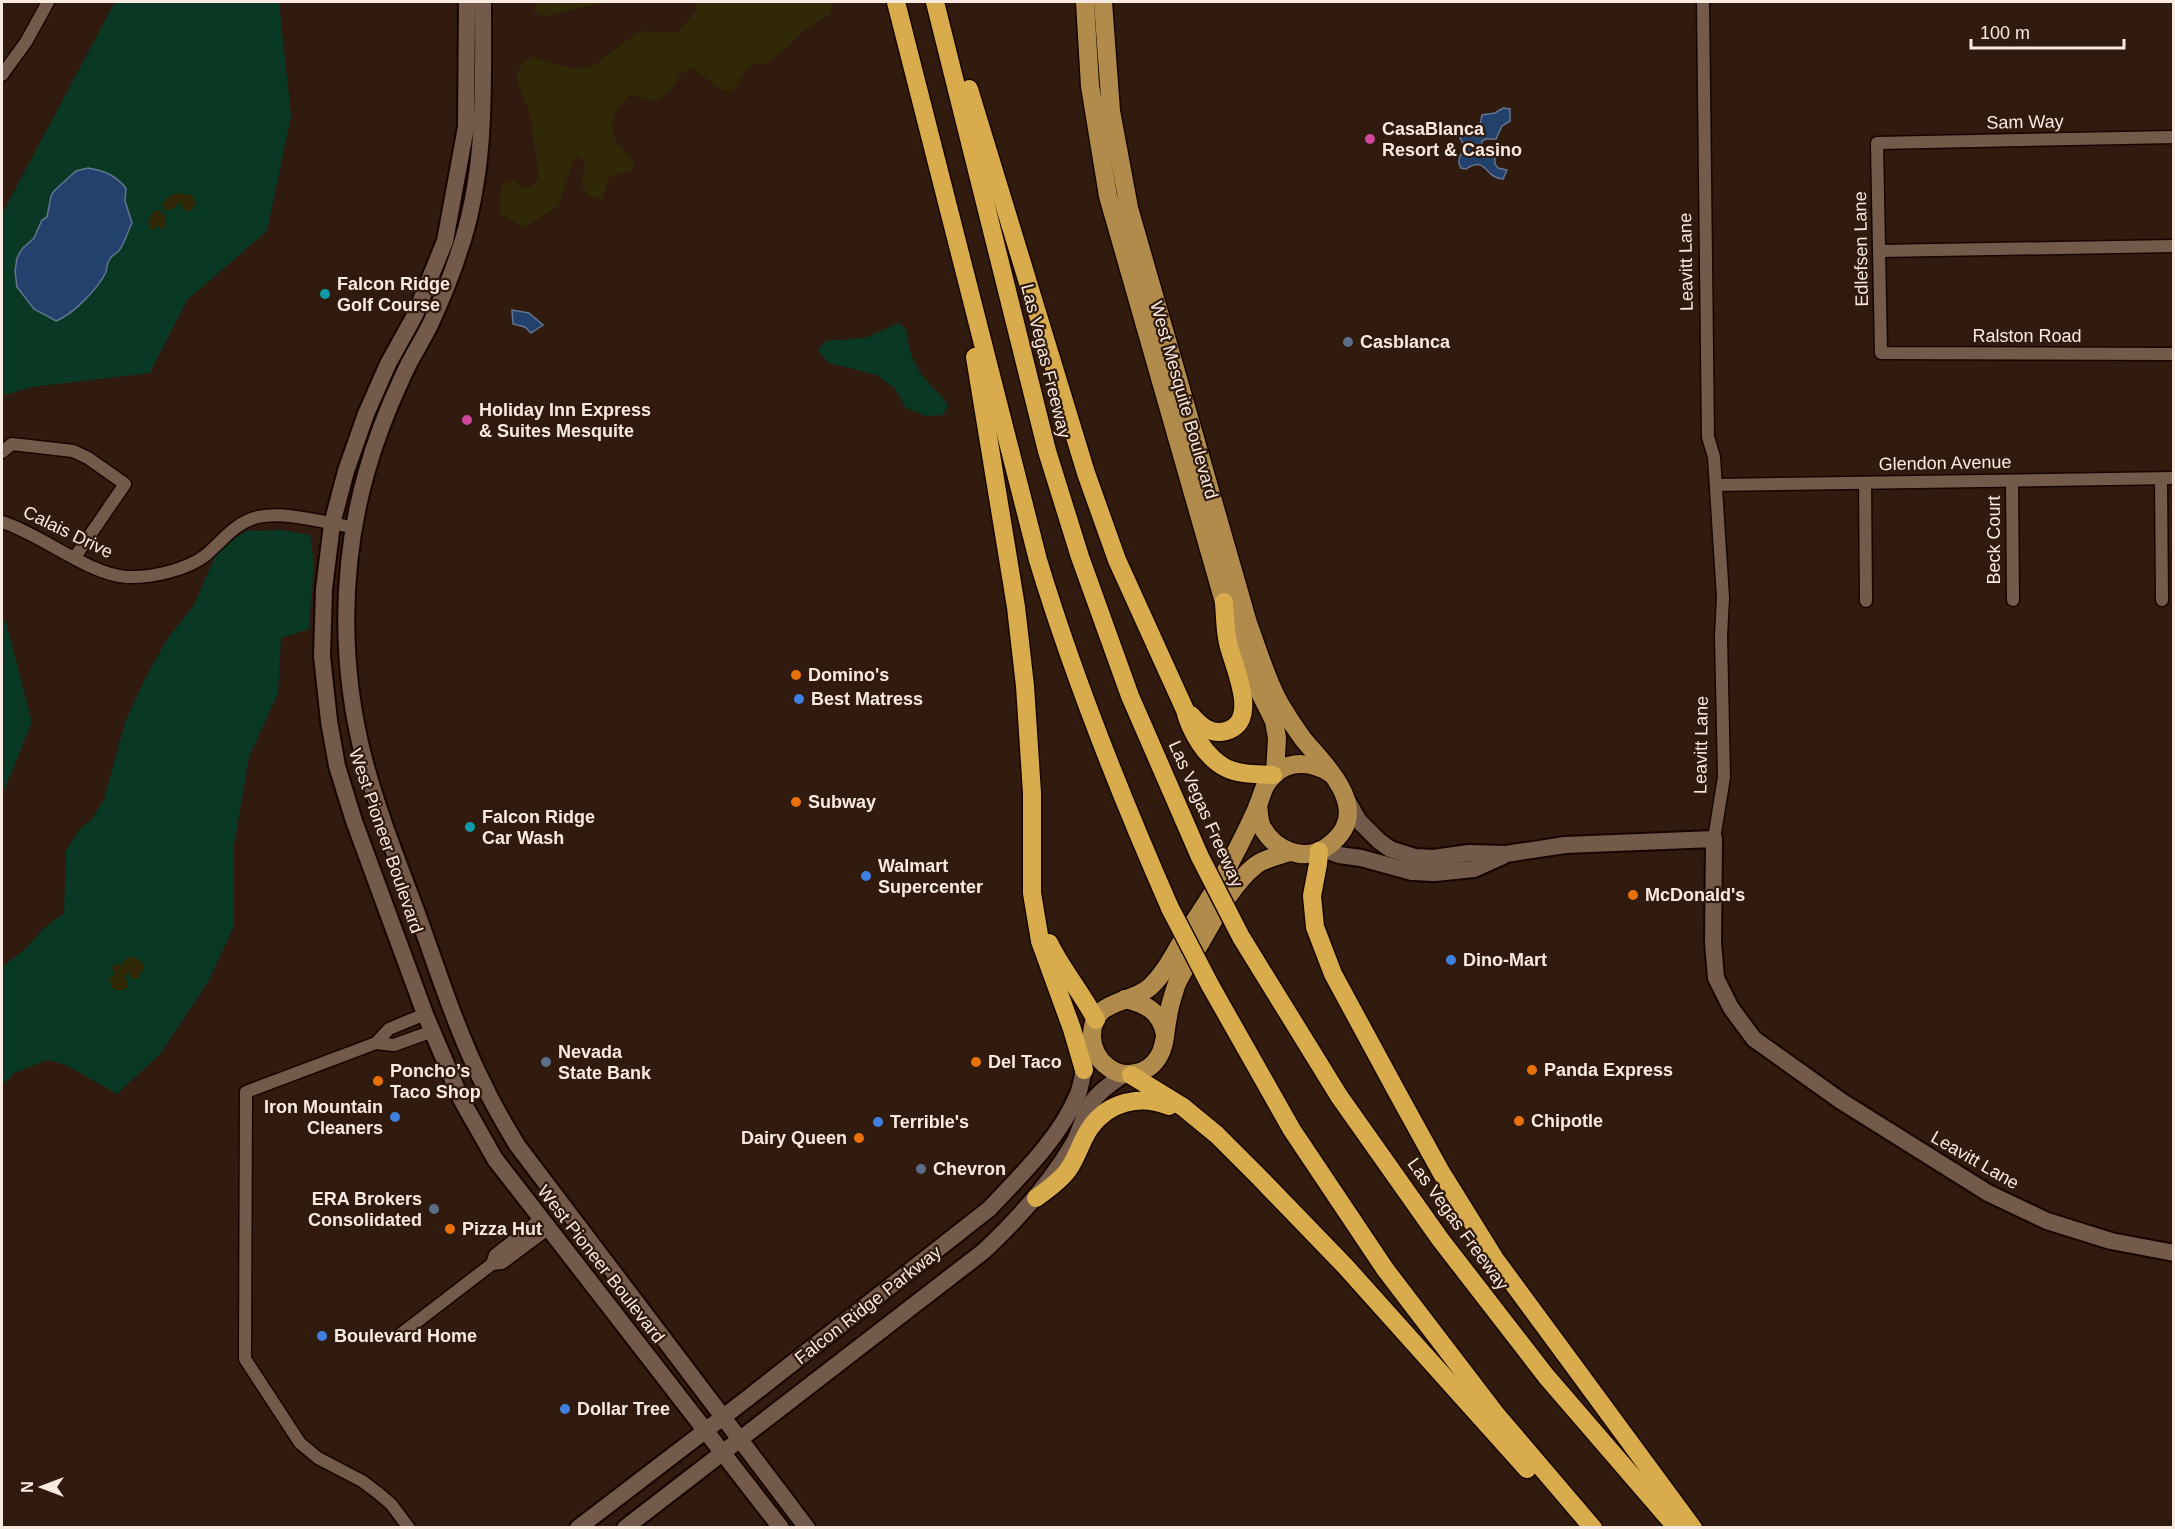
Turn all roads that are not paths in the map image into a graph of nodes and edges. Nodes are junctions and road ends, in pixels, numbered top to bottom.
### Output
1 (48, 2) edge
2 (467, 2) edge
3 (483, 2) edge
4 (896, 2) edge
5 (935, 2) edge
6 (942, 2) edge
7 (1085, 2) edge
8 (1103, 2) edge
9 (1703, 2) edge
10 (2, 75) edge
11 (2174, 137) edge
12 (1877, 143) joint
13 (954, 228) junction
14 (2174, 246) edge
15 (1879, 250) junction
16 (1881, 353) joint
17 (2174, 354) edge
18 (2, 452) edge
19 (2167, 479) edge
20 (2012, 480) junction
21 (1865, 483) junction
22 (1716, 484) junction
23 (2, 522) edge
24 (332, 524) junction
25 (353, 527) junction
26 (75, 557) junction
27 (2013, 600) dead end
28 (2162, 600) dead end
29 (1866, 601) dead end
30 (1224, 602) junction
31 (1185, 710) junction
32 (1274, 774) junction
33 (1333, 776) junction
34 (1347, 800) junction
35 (1258, 805) junction
36 (1714, 839) junction
37 (1308, 852) junction
38 (1506, 854) junction
39 (1038, 927) junction
40 (1125, 999) junction
41 (449, 1005) junction
42 (425, 1014) junction
43 (457, 1023) junction
44 (1094, 1025) junction
45 (432, 1031) junction
46 (1165, 1035) junction
47 (376, 1043) junction
48 (1084, 1070) junction
49 (1127, 1075) junction
50 (1217, 1135) junction
51 (1036, 1198) junction
52 (545, 1224) junction
53 (2174, 1253) edge
54 (396, 1337) dead end
55 (723, 1418) junction
56 (706, 1430) junction
57 (739, 1439) junction
58 (723, 1451) junction
59 (410, 1527) edge
60 (578, 1527) edge
61 (625, 1527) edge
62 (781, 1527) edge
63 (807, 1527) edge
64 (1581, 1527) edge
65 (1593, 1527) edge
66 (1677, 1527) edge
67 (1693, 1527) edge

1 - 10 street
2 - 24 main road, West Pioneer Boulevard
3 - 25 main road, West Pioneer Boulevard
4 - 13 highway
5 - 66 highway, Las Vegas Freeway, bridge
6 - 31 highway
7 - 30 main road, West Mesquite Boulevard
8 - 33 main road, West Mesquite Boulevard
9 - 22 street, Leavitt Lane
11 - 12 street, Sam Way
12 - 15 street, Edlefsen Lane
13 - 39 highway
13 - 65 highway, bridge
14 - 15 street
15 - 16 street, Edlefsen Lane
16 - 17 street, Ralston Road
18 - 26 street
19 - 20 street, Glendon Avenue
19 - 28 street
20 - 21 street, Glendon Avenue
20 - 27 street, Beck Court
21 - 22 street, Glendon Avenue
21 - 29 street
22 - 36 street, Leavitt Lane
23 - 26 street, Calais Drive
24 - 25 street, Calais Drive
24 - 26 street, Calais Drive
24 - 42 main road, West Pioneer Boulevard
25 - 41 main road, West Pioneer Boulevard
30 - 31 highway
30 - 32 main road, West Mesquite Boulevard
31 - 32 highway
32 - 33 main road
32 - 35 main road
33 - 34 main road
34 - 37 main road, Falcon Ridge Parkway
34 - 38 main road
35 - 37 main road
35 - 40 main road
36 - 38 main road
36 - 53 main road, Leavitt Lane
37 - 38 main road
37 - 46 main road, Falcon Ridge Parkway
37 - 67 highway
39 - 44 highway
39 - 48 highway
40 - 44 main road
40 - 46 main road
41 - 42 main road
41 - 43 main road, West Pioneer Boulevard
42 - 45 main road, West Pioneer Boulevard
42 - 47 street
43 - 45 main road
43 - 55 main road, West Pioneer Boulevard
44 - 48 main road, Falcon Ridge Parkway
44 - 49 main road
45 - 47 street
45 - 52 main road, West Pioneer Boulevard
46 - 49 main road, Falcon Ridge Parkway
47 - 59 street
48 - 55 main road, Falcon Ridge Parkway
49 - 50 highway
49 - 51 main road, Falcon Ridge Parkway
50 - 51 highway
50 - 64 highway
51 - 57 main road, Falcon Ridge Parkway
52 - 54 street
52 - 56 main road, West Pioneer Boulevard
55 - 56 main road, Falcon Ridge Parkway
55 - 57 main road, West Pioneer Boulevard
56 - 58 main road, West Pioneer Boulevard
56 - 60 main road, Falcon Ridge Parkway
57 - 58 main road, Falcon Ridge Parkway
57 - 63 main road, West Pioneer Boulevard
58 - 61 main road, Falcon Ridge Parkway
58 - 62 main road, West Pioneer Boulevard

